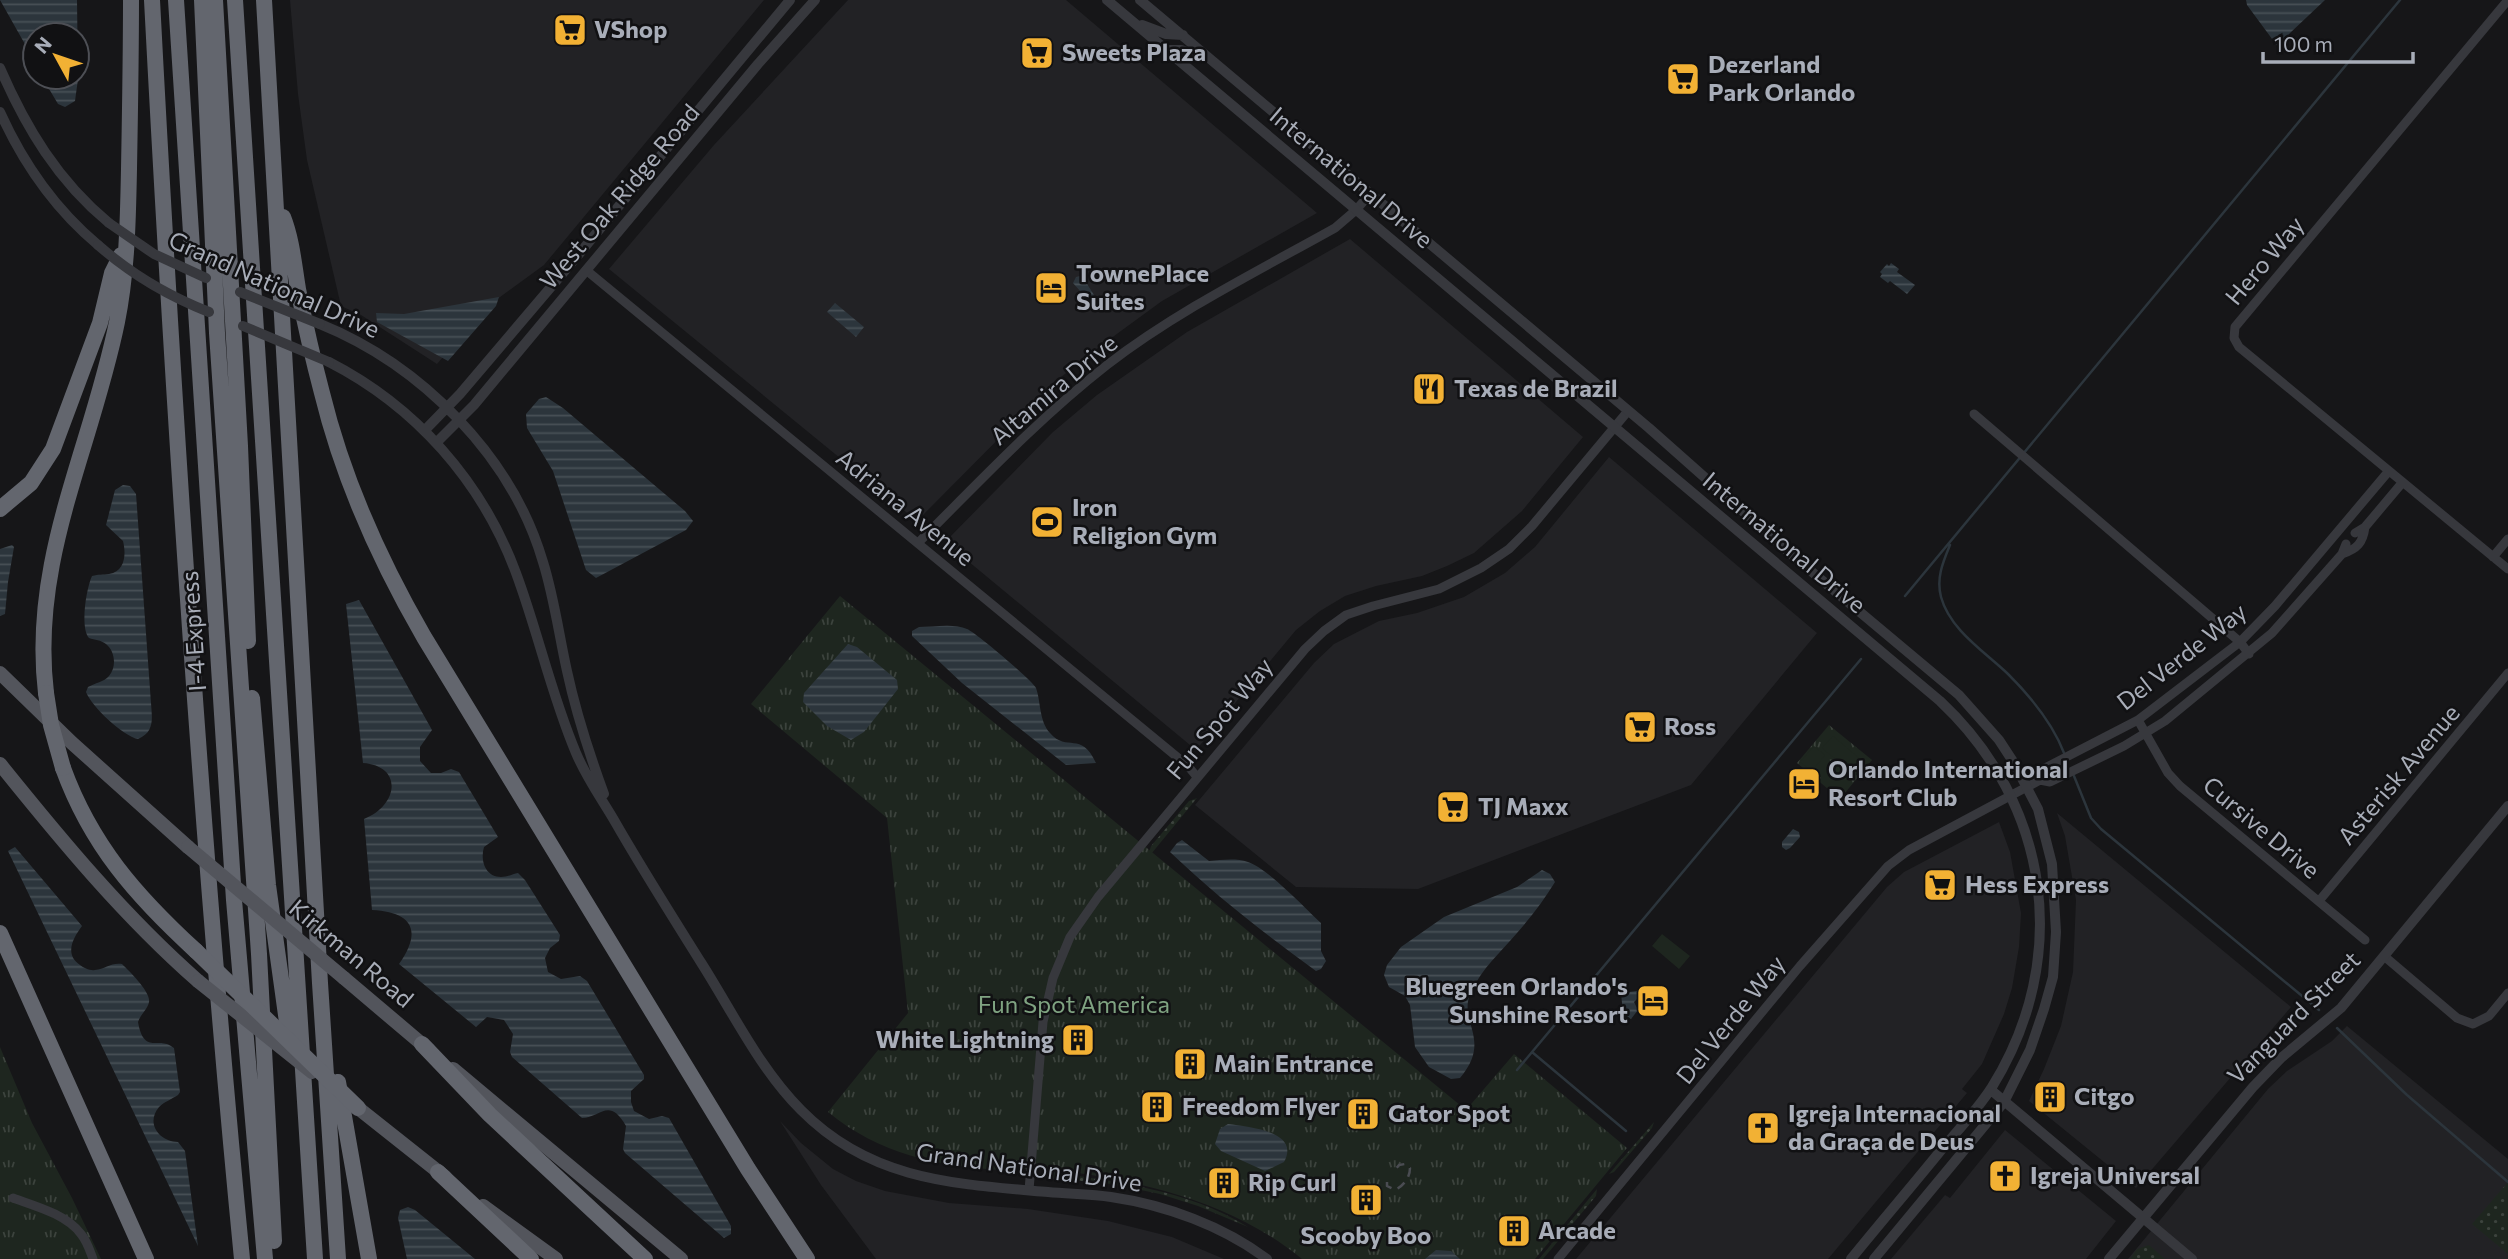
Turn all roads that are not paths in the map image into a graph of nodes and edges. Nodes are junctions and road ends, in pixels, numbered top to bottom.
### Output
1 (131, 0) edge
2 (152, 0) edge
3 (176, 0) edge
4 (202, 0) edge
5 (215, 0) edge
6 (235, 0) edge
7 (264, 0) edge
8 (790, 0) edge
9 (815, 0) edge
10 (1107, 0) edge
11 (1140, 0) edge
12 (2508, 0) edge
13 (1130, 19) junction
14 (1183, 35) junction
15 (1166, 50) junction
16 (1215, 63) junction
17 (1, 76) edge
18 (0, 112) edge
19 (1370, 194) junction
20 (276, 199) junction
21 (1356, 210) junction
22 (127, 243) junction
23 (586, 270) junction
24 (211, 280) junction
25 (236, 290) junction
26 (213, 314) junction
27 (237, 324) junction
28 (446, 409) junction
29 (1628, 411) junction
30 (1973, 414) dead end
31 (459, 421) junction
32 (1614, 427) junction
33 (425, 430) junction
34 (436, 443) junction
35 (2388, 472) junction
36 (2402, 483) junction
37 (0, 509) edge
38 (2365, 527) junction
39 (2355, 533) dead end
40 (2508, 539) edge
41 (918, 543) junction
42 (2328, 543) junction
43 (2346, 544) dead end
44 (2342, 554) junction
45 (2493, 557) junction
46 (2508, 569) edge
47 (2240, 642) junction
48 (2249, 654) junction
49 (0, 673) edge
50 (2508, 673) edge
51 (2138, 720) junction
52 (2145, 733) junction
53 (0, 764) edge
54 (1197, 777) junction
55 (2040, 780) junction
56 (2026, 785) junction
57 (2011, 794) junction
58 (2508, 806) edge
59 (613, 819) junction
60 (2319, 901) junction
61 (0, 933) edge
62 (2365, 940) dead end
63 (2384, 956) junction
64 (320, 983) junction
65 (2508, 993) edge
66 (422, 1044) junction
67 (1991, 1090) junction
68 (2004, 1102) junction
69 (358, 1108) junction
70 (309, 1168) junction
71 (438, 1172) junction
72 (1029, 1190) junction
73 (13, 1198) dead end
74 (1899, 1201) junction
75 (2143, 1218) junction
76 (1893, 1236) junction
77 (93, 1259) edge
78 (146, 1259) edge
79 (242, 1259) edge
80 (265, 1259) edge
81 (275, 1259) edge
82 (315, 1259) edge
83 (338, 1259) edge
84 (369, 1259) edge
85 (531, 1259) edge
86 (556, 1259) edge
87 (645, 1259) edge
88 (681, 1259) edge
89 (807, 1259) edge
90 (1267, 1259) edge
91 (1558, 1259) edge
92 (1850, 1259) edge
93 (1874, 1259) edge
94 (2109, 1259) edge
95 (2192, 1259) edge

1 - 22 highway
2 - 79 highway
3 - 80 highway, I-4 Express
4 - 24 highway
5 - 25 highway
6 - 70 highway
7 - 20 highway
8 - 28 street, West Oak Ridge Road
9 - 23 street, West Oak Ridge Road
10 - 13 street, International Drive
11 - 14 street, International Drive
12 - 35 street, Hero Way
13 - 14 street
13 - 15 street, International Drive
14 - 16 street, International Drive
15 - 16 street
15 - 21 street, International Drive
16 - 19 street, International Drive
17 - 24 street, Grand National Drive, bridge
18 - 26 street, Grand National Drive, bridge
19 - 21 street, Altamira Drive
19 - 29 street, International Drive
20 - 64 highway
20 - 89 highway
21 - 32 street, International Drive
21 - 41 street, Altamira Drive
22 - 37 highway
22 - 69 highway, bridge
23 - 31 street, West Oak Ridge Road
23 - 41 street, Adriana Avenue
24 - 25 street, Grand National Drive
24 - 26 highway
25 - 27 highway
25 - 28 street, Grand National Drive, bridge
26 - 27 street, Grand National Drive
26 - 81 highway
27 - 33 street, Grand National Drive, bridge
27 - 70 highway
28 - 31 street, Grand National Drive
28 - 33 street, West Oak Ridge Road
29 - 32 street, Fun Spot Way
29 - 56 street, International Drive
30 - 47 street
31 - 34 street, West Oak Ridge Road
31 - 59 street, Grand National Drive
32 - 54 street, Fun Spot Way
32 - 57 street, International Drive
33 - 34 street, Grand National Drive
34 - 59 street, Grand National Drive
35 - 36 street, Hero Way
35 - 42 street, Del Verde Way
36 - 38 street, Del Verde Way
36 - 45 street, Hero Way
38 - 39 street, Del Verde Way
38 - 44 street, Del Verde Way
40 - 45 street
41 - 54 street, Adriana Avenue
42 - 44 street
42 - 47 street, Del Verde Way
43 - 44 street, Del Verde Way
44 - 48 street, Del Verde Way
45 - 46 street, Hero Way
47 - 48 street
47 - 51 street, Del Verde Way
48 - 52 street, Del Verde Way
49 - 66 main road, Kirkman Road, bridge
50 - 60 street, Asterisk Avenue
51 - 52 street, Cursive Drive
51 - 55 street, Del Verde Way
52 - 55 street, Del Verde Way
52 - 60 street, Cursive Drive
53 - 69 main road, bridge
54 - 72 street, Fun Spot Way
55 - 56 street, Del Verde Way
56 - 57 street, Del Verde Way
56 - 68 street, International Drive
57 - 67 street, International Drive
57 - 91 street, Del Verde Way
58 - 63 street, Vanguard Street
59 - 72 street, Grand National Drive
60 - 62 street, Cursive Drive
61 - 78 highway
63 - 65 street
63 - 75 street, Vanguard Street
64 - 83 highway
64 - 84 highway
66 - 87 highway
66 - 88 main road, Kirkman Road
67 - 68 street
67 - 74 street, International Drive
68 - 75 street
68 - 76 street, International Drive
69 - 71 main road
70 - 82 highway
71 - 85 highway
71 - 86 main road
72 - 90 street, Grand National Drive
73 - 77 street
74 - 76 street
74 - 92 street, International Drive
75 - 94 street, Vanguard Street
75 - 95 street
76 - 93 street, International Drive

